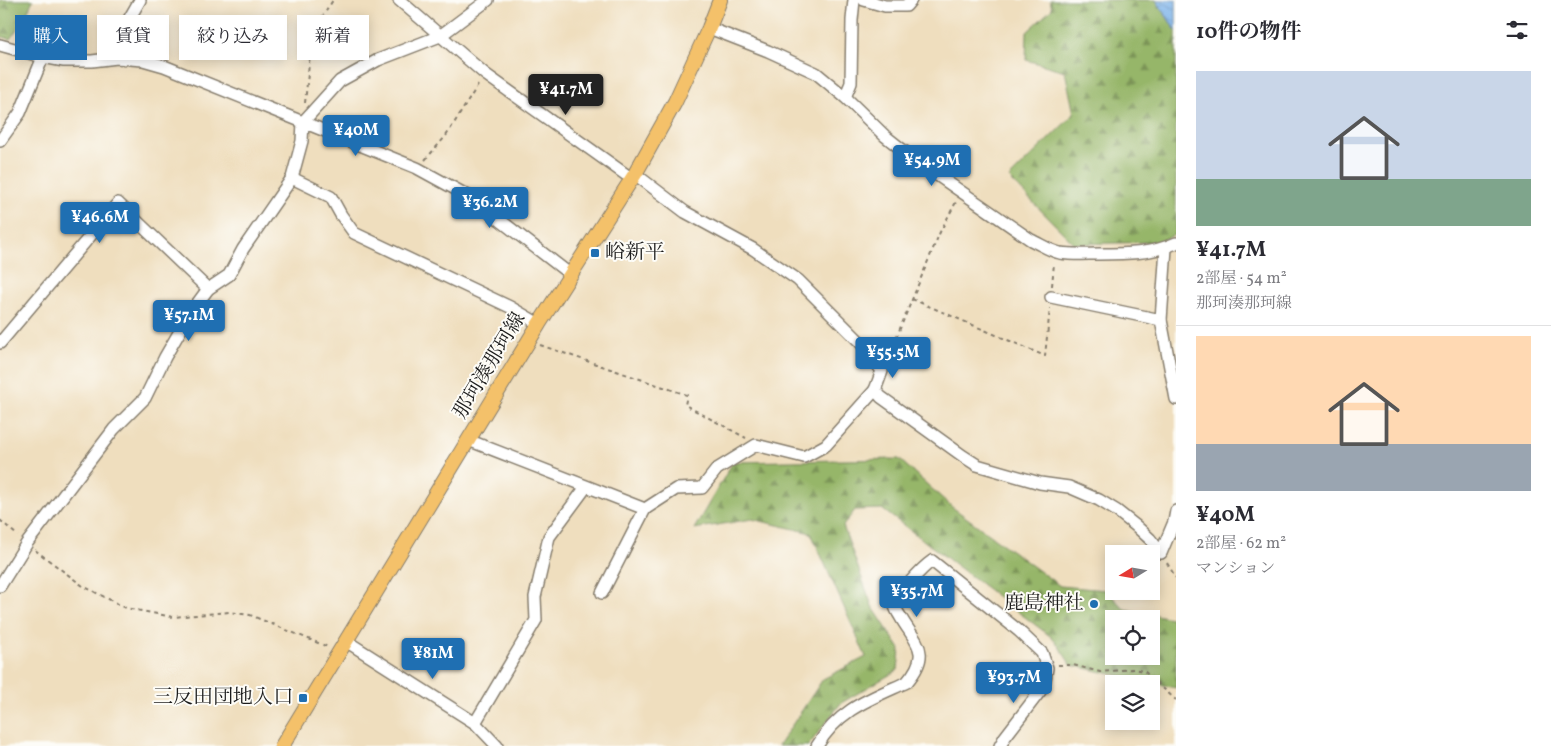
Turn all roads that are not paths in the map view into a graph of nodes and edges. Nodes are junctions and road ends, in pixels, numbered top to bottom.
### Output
1 (140, 0) edge
2 (399, 0) edge
3 (488, 0) edge
4 (720, 0) edge
5 (854, 0) edge
6 (865, 0) edge
7 (911, 0) edge
8 (131, 15) edge
9 (709, 28) junction
10 (440, 36) junction
11 (0, 45) edge
12 (15, 49) edge
13 (42, 60) edge
14 (66, 60) edge
15 (97, 60) edge
16 (144, 60) edge
17 (846, 97) junction
18 (303, 122) junction
19 (0, 140) edge
20 (633, 176) junction
21 (292, 178) junction
22 (1171, 245) edge
23 (571, 275) junction
24 (208, 289) junction
25 (1051, 297) road end
26 (1161, 320) junction
27 (539, 324) junction
28 (0, 343) edge
29 (874, 390) junction
30 (1176, 399) edge
31 (468, 440) junction
32 (586, 487) junction
33 (645, 509) junction
34 (1176, 511) edge
35 (0, 586) edge
36 (602, 593) dead end
37 (343, 646) junction
38 (474, 722) junction
39 (282, 746) edge
40 (497, 746) edge
41 (817, 746) edge
42 (1000, 746) edge

1 - 8 street
2 - 10 street
3 - 10 street
4 - 9 main road, 那珂湊那珂線
5 - 17 street
6 - 7 street
9 - 17 street
9 - 20 main road, 那珂湊那珂線
10 - 18 street
10 - 20 street
11 - 12 street
13 - 19 street
14 - 15 street
16 - 18 street
17 - 22 street
18 - 21 street
18 - 23 street
20 - 23 main road, 那珂湊那珂線
20 - 29 street
21 - 24 street
21 - 27 street
22 - 26 street
23 - 27 main road, 那珂湊那珂線
24 - 28 street
24 - 35 street
25 - 26 street
26 - 30 street
27 - 31 main road, 那珂湊那珂線
29 - 33 street
29 - 34 street
31 - 32 street
31 - 37 main road, 那珂湊那珂線
32 - 33 street
32 - 38 street
33 - 36 street
37 - 38 street
37 - 39 main road, 那珂湊那珂線
38 - 40 street
41 - 42 street

